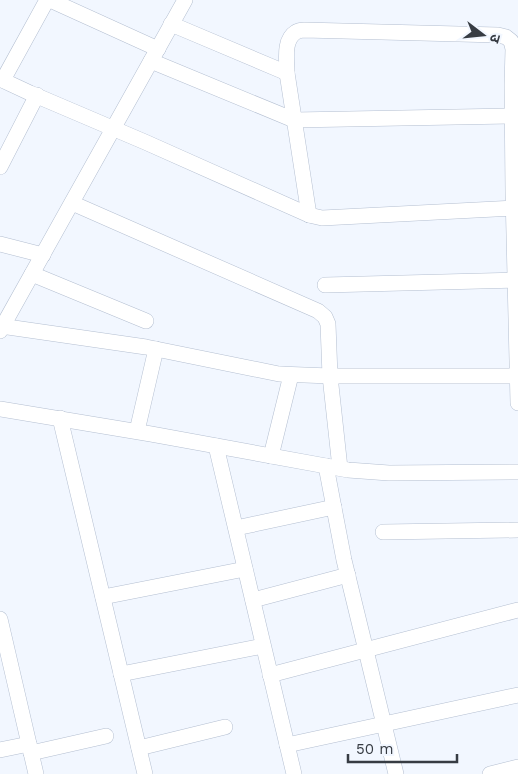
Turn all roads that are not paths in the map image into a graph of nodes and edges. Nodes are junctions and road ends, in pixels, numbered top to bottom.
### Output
1 (49, 0) edge
2 (185, 0) edge
3 (172, 24) junction
4 (154, 55) junction
5 (287, 72) junction
6 (1, 79) edge
7 (515, 85) edge
8 (36, 96) junction
9 (512, 116) junction
10 (294, 120) junction
11 (114, 128) junction
12 (1, 164) edge
13 (515, 192) edge
14 (72, 203) junction
15 (513, 208) junction
16 (309, 215) junction
17 (0, 244) edge
18 (43, 255) junction
19 (32, 274) junction
20 (516, 280) edge
21 (325, 285) dead end
22 (146, 321) dead end
23 (1, 328) edge
24 (156, 349) junction
25 (292, 375) junction
26 (330, 376) junction
27 (518, 376) edge
28 (518, 403) edge
29 (0, 409) edge
30 (60, 418) junction
31 (137, 431) junction
32 (216, 446) junction
33 (271, 456) junction
34 (333, 467) junction
35 (518, 472) edge
36 (334, 507) junction
37 (236, 528) junction
38 (518, 530) edge
39 (383, 532) dead end
40 (245, 568) junction
41 (348, 575) junction
42 (103, 597) junction
43 (252, 600) junction
44 (518, 610) edge
45 (0, 619) edge
46 (263, 646) junction
47 (366, 650) junction
48 (121, 674) junction
49 (270, 675) junction
50 (518, 695) edge
51 (384, 724) junction
52 (225, 727) dead end
53 (106, 736) dead end
54 (287, 746) junction
55 (139, 748) junction
56 (30, 749) junction
57 (0, 750) edge
58 (518, 768) edge
59 (36, 774) edge
60 (146, 774) edge
61 (294, 774) edge
62 (396, 774) edge
63 (490, 774) edge

1 - 4 street
1 - 6 street
2 - 3 street
3 - 4 street
3 - 5 street
4 - 10 street
4 - 11 street
5 - 7 street
5 - 10 street
6 - 8 street
7 - 9 street
8 - 11 street
8 - 12 street
9 - 10 street
9 - 13 street
10 - 16 street
11 - 14 street
11 - 16 street
13 - 15 street
14 - 18 street
14 - 26 street
15 - 16 street
15 - 20 street
17 - 18 street
18 - 19 street
19 - 22 street
19 - 23 street
20 - 21 street
20 - 27 street
23 - 24 street
24 - 25 street
24 - 31 street
25 - 26 street
25 - 33 street
26 - 27 street
26 - 34 street
27 - 28 street
29 - 30 street
30 - 31 street
30 - 42 street
31 - 32 street
32 - 33 street
32 - 37 street
33 - 34 street
34 - 35 street
34 - 36 street
36 - 37 street
36 - 41 street
37 - 40 street
38 - 39 street
40 - 42 street
40 - 43 street
41 - 43 street
41 - 47 street
42 - 48 street
43 - 46 street
44 - 47 street
45 - 56 street
46 - 48 street
46 - 49 street
47 - 49 street
47 - 51 street
48 - 55 street
49 - 54 street
50 - 51 street
51 - 54 street
51 - 62 street
52 - 55 street
53 - 56 street
54 - 61 street
55 - 60 street
56 - 57 street
56 - 59 street
58 - 63 street

